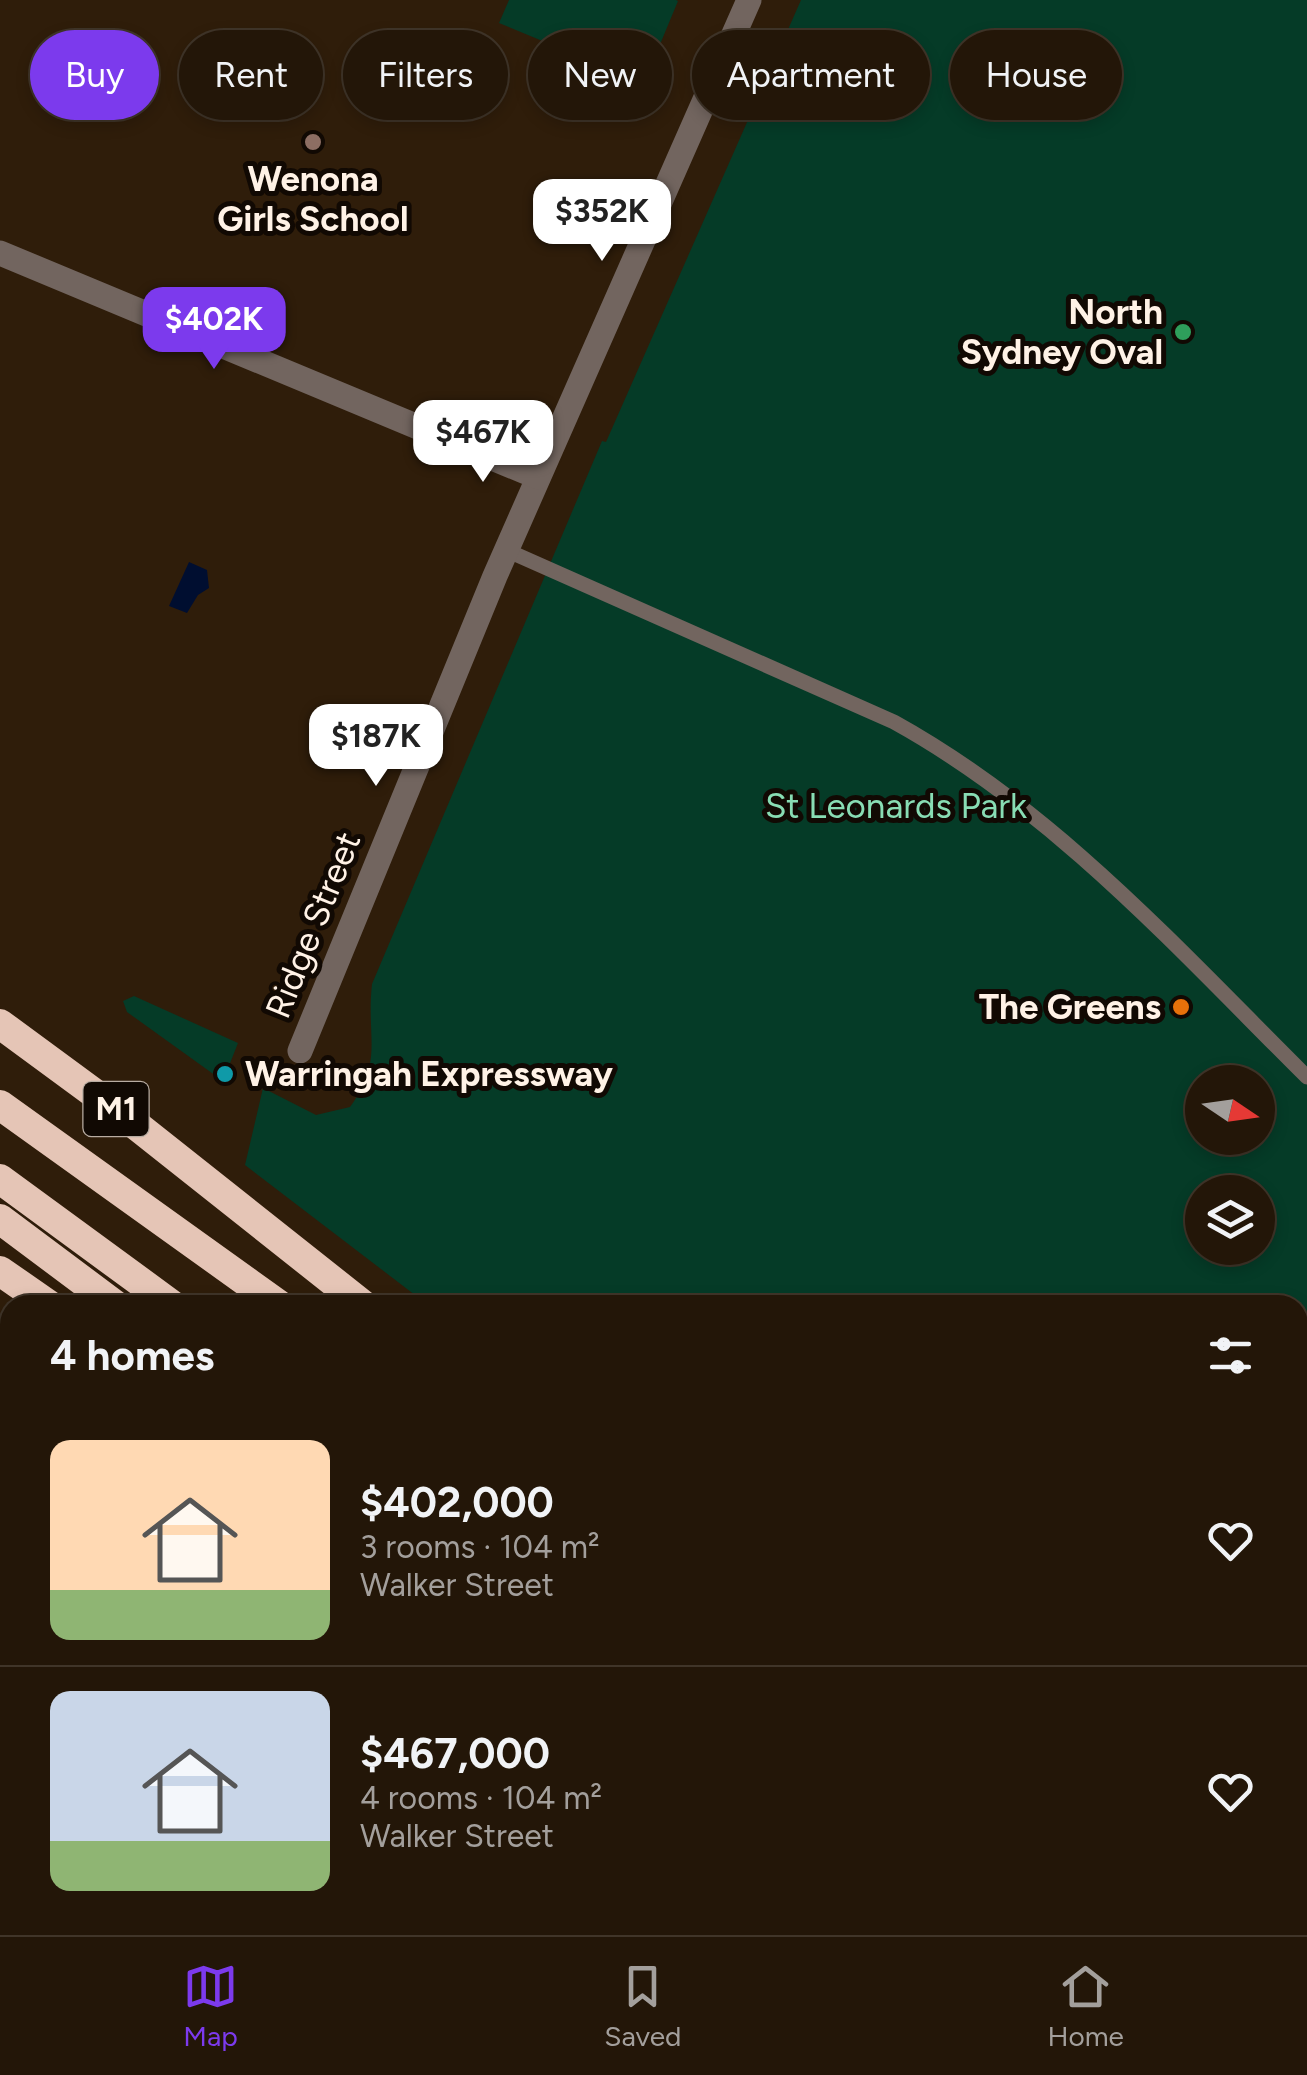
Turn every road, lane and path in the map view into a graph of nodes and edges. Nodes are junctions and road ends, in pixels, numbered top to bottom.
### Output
1 (749, 0) edge
2 (0, 253) edge
3 (538, 477) junction
4 (506, 550) junction
5 (0, 1024) edge
6 (300, 1051) dead end
7 (1307, 1078) edge
8 (0, 1105) edge
9 (0, 1180) edge
10 (0, 1219) edge
11 (0, 1271) edge
12 (35, 1295) edge
13 (102, 1295) edge
14 (158, 1295) edge
15 (265, 1295) edge
16 (350, 1295) edge

1 - 3 street, Ridge Street
2 - 3 street
3 - 4 street, Ridge Street
4 - 6 street, Ridge Street
4 - 7 lane
5 - 16 highway, M1
8 - 15 highway, M1
9 - 14 highway
10 - 13 highway
11 - 12 highway

